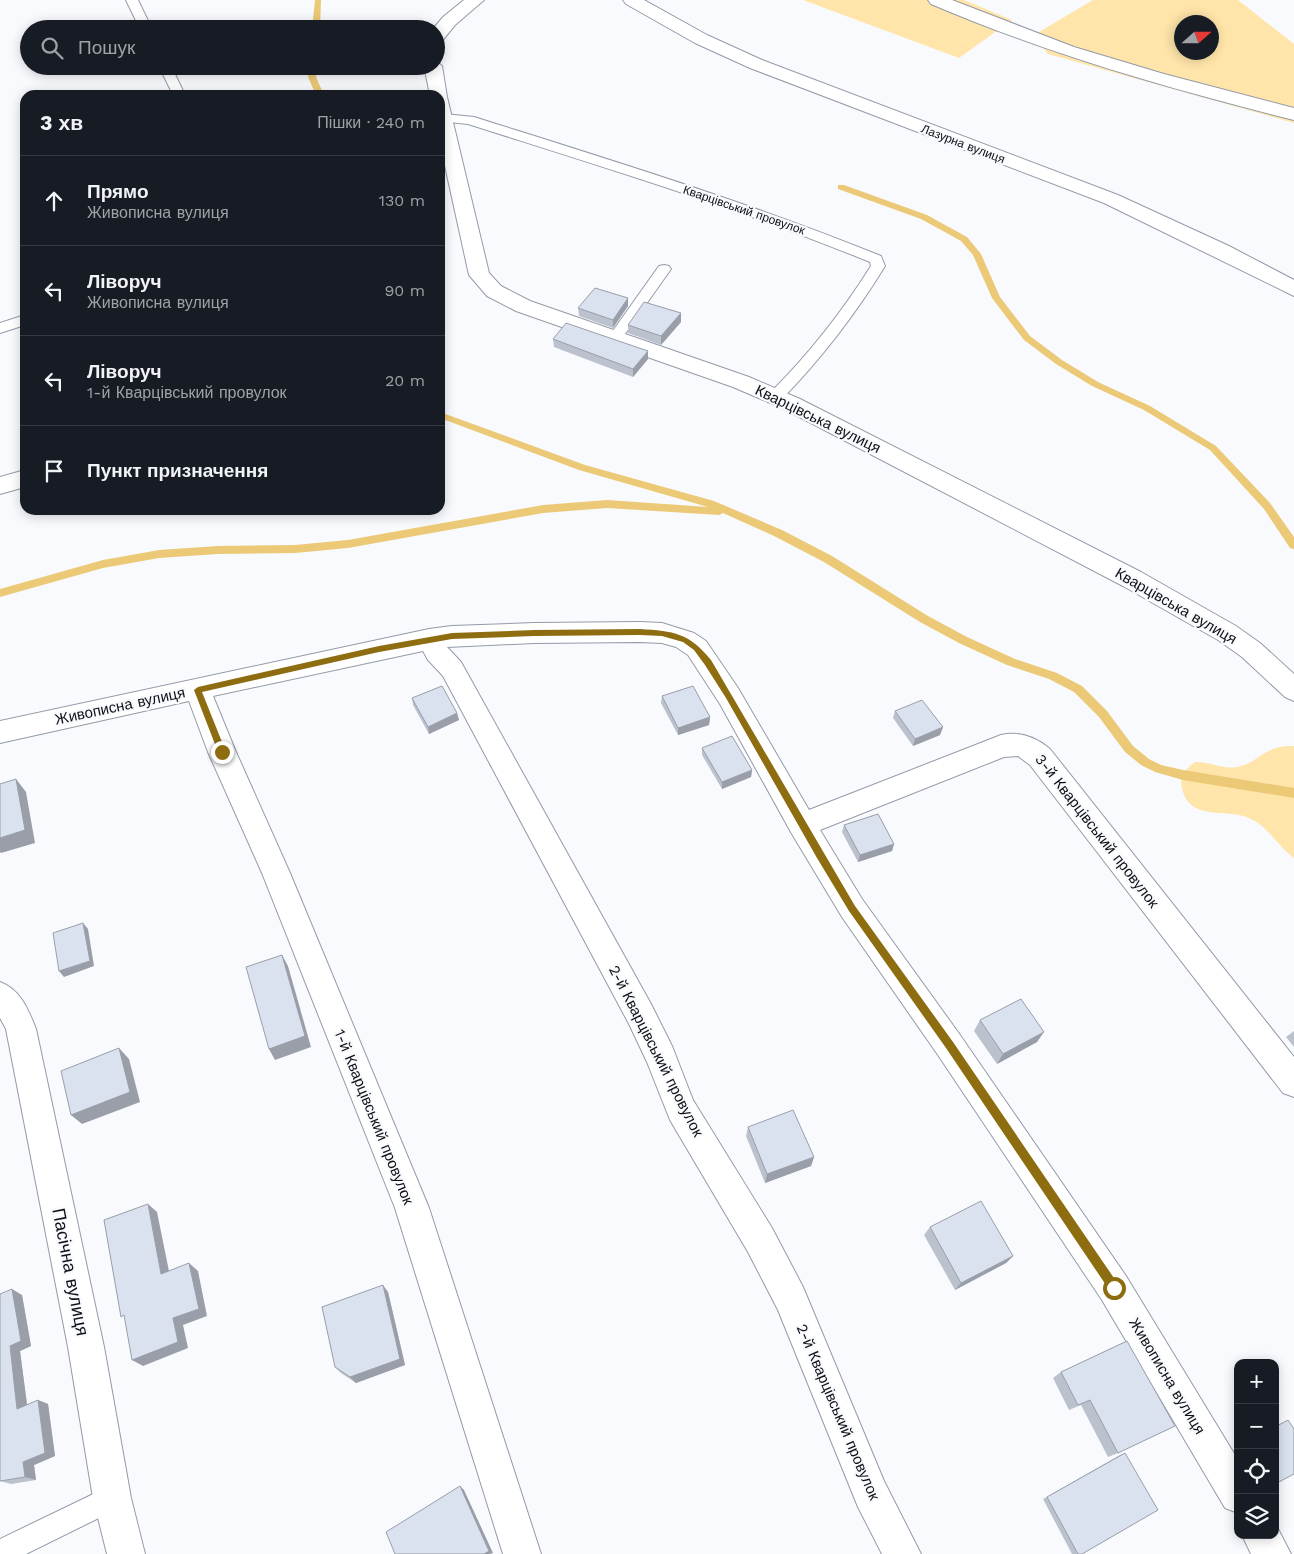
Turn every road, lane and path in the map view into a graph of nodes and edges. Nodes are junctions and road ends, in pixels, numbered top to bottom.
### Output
1 (132, 0) edge
2 (475, 0) edge
3 (632, 0) edge
4 (937, 0) edge
5 (142, 20) edge
6 (445, 26) edge
7 (169, 75) edge
8 (435, 75) edge
9 (177, 90) edge
10 (438, 90) edge
11 (445, 110) edge
12 (1294, 114) edge
13 (445, 121) edge
14 (664, 269) dead end
15 (1294, 289) edge
16 (20, 322) edge
17 (0, 328) edge
18 (615, 338) junction
19 (776, 396) junction
20 (20, 480) edge
21 (0, 486) edge
22 (429, 639) junction
23 (198, 690) junction
24 (1294, 690) edge
25 (0, 732) edge
26 (802, 825) junction
27 (0, 996) edge
28 (1294, 1082) edge
29 (1234, 1487) edge
30 (112, 1498) junction
31 (1263, 1539) edge
32 (0, 1553) edge
33 (126, 1554) edge
34 (522, 1554) edge
35 (902, 1554) edge
36 (1272, 1554) edge

1 - 5 lane
2 - 6 street
3 - 15 street, Лазурна вулиця
4 - 12 street
7 - 9 lane
8 - 10 street
11 - 19 lane, Кварцівський провулок
13 - 18 street, Кварцівська вулиця
14 - 18 lane
16 - 17 lane
18 - 19 street, Кварцівська вулиця
19 - 24 street, Кварцівська вулиця
20 - 21 street
22 - 23 street, Живописна вулиця
22 - 26 street, Живописна вулиця
22 - 35 street, 2-й Кварцівський провулок
23 - 25 street, Живописна вулиця
23 - 34 street, 1-й Кварцівський провулок
26 - 28 street, 3-й Кварцівський провулок
26 - 29 street, Живописна вулиця
27 - 30 street, Пасічна вулиця
30 - 32 lane
30 - 33 street, Пасічна вулиця
31 - 36 street

